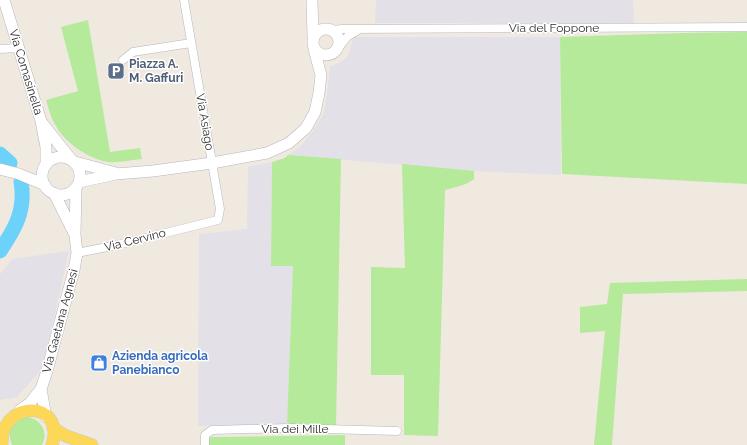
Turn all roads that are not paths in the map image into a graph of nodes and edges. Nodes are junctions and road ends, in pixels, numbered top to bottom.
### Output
1 (4, 0) edge
2 (184, 0) edge
3 (312, 0) edge
4 (312, 13) junction
5 (747, 27) edge
6 (360, 29) junction
7 (330, 30) junction
8 (313, 38) junction
9 (191, 43) junction
10 (18, 48) junction
11 (0, 49) edge
12 (314, 49) junction
13 (335, 51) junction
14 (123, 60) dead end
15 (321, 75) junction
16 (40, 121) junction
17 (72, 160) junction
18 (212, 163) junction
19 (44, 168) junction
20 (4, 170) edge
21 (26, 174) junction
22 (116, 174) junction
23 (77, 185) junction
24 (49, 189) junction
25 (193, 225) joint
26 (75, 235) junction
27 (78, 253) junction
28 (41, 389) junction
29 (20, 410) junction
30 (46, 417) junction
31 (4, 419) edge
32 (53, 428) junction
33 (397, 431) dead end
34 (1, 445) edge
35 (52, 445) edge
36 (92, 445) edge
37 (205, 445) edge

1 - 10 street, Via Comasinella
2 - 9 street, Via Asiago
3 - 4 street
4 - 7 street
4 - 8 street
5 - 6 street, Via del Foppone
6 - 7 street, Via del Foppone
6 - 13 street
7 - 8 street
7 - 13 street
8 - 12 street
9 - 14 street
9 - 18 street, Via Asiago
10 - 11 street
10 - 16 street, Via Comasinella
12 - 13 street
12 - 15 street
13 - 15 street
15 - 18 street
16 - 17 street, Via Comasinella
16 - 19 street, Via Comasinella
17 - 19 street
17 - 22 street
17 - 23 street
18 - 22 street
18 - 25 street, Via Asiago
19 - 21 street
19 - 24 street
20 - 21 street
21 - 24 street
22 - 23 street
23 - 24 street
23 - 26 street
24 - 26 street
25 - 27 street, Via Cervino
26 - 27 street
27 - 28 street, Via Gaetana Agnesi
28 - 29 street, Via Gaetana Agnesi
28 - 30 street, Via Gaetana Agnesi
29 - 30 main road
29 - 31 main road
30 - 32 main road
31 - 34 main road
32 - 35 main road
32 - 36 main road
33 - 37 street, Via dei Mille

